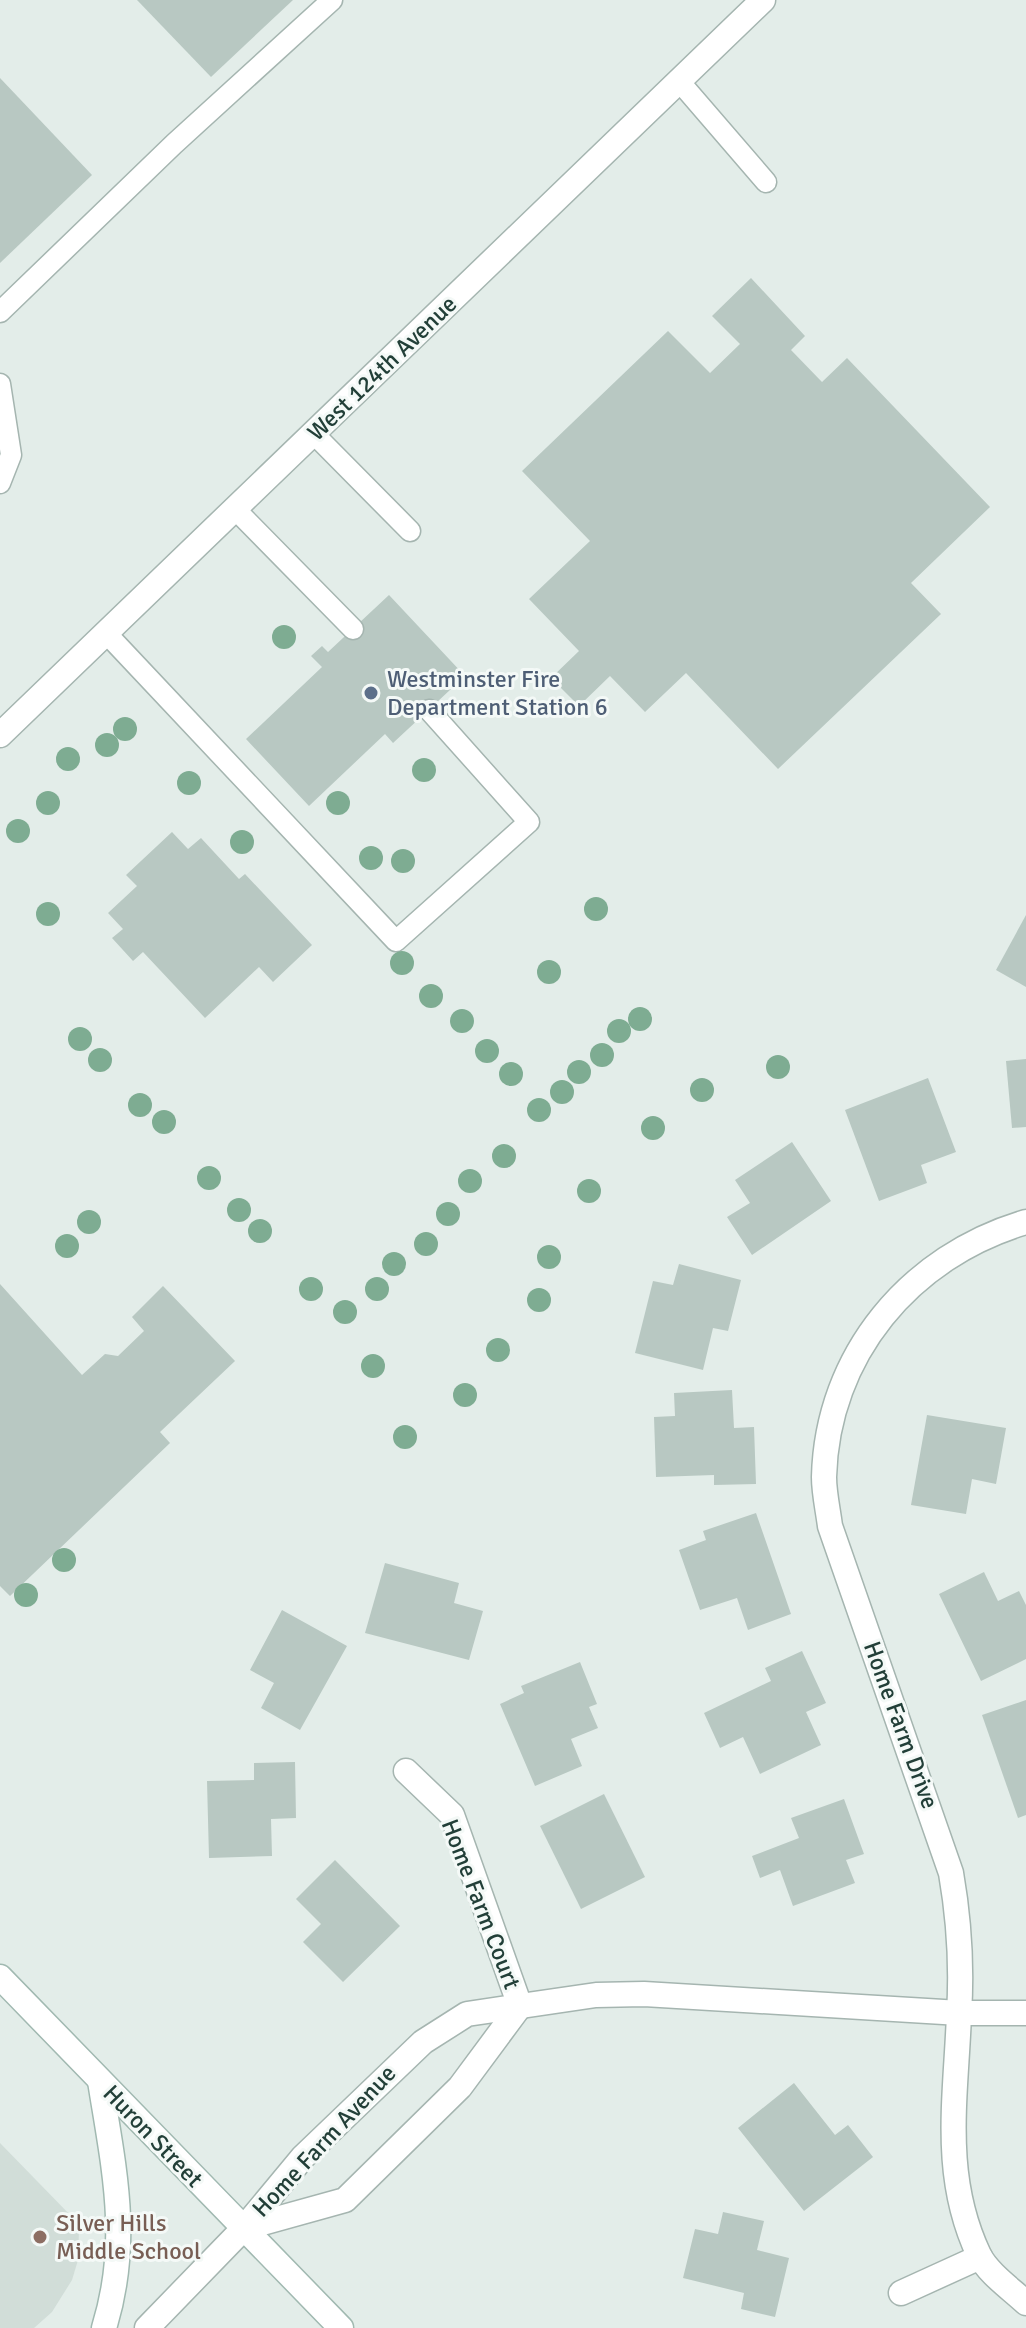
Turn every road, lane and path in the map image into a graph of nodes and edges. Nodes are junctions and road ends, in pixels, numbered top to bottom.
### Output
1 (332, 0) edge
2 (763, 0) edge
3 (679, 81) junction
4 (766, 182) dead end
5 (0, 312) edge
6 (0, 384) edge
7 (314, 434) junction
8 (0, 483) edge
9 (236, 510) junction
10 (410, 531) dead end
11 (353, 629) dead end
12 (107, 634) junction
13 (429, 710) dead end
14 (0, 735) edge
15 (1026, 1222) edge
16 (406, 1771) dead end
17 (0, 1977) edge
18 (520, 2006) junction
19 (960, 2013) junction
20 (1026, 2013) edge
21 (100, 2081) junction
22 (244, 2228) junction
23 (980, 2257) junction
24 (901, 2293) dead end
25 (1026, 2303) edge
26 (104, 2328) edge
27 (147, 2328) edge
28 (341, 2328) edge

1 - 5 lane
2 - 3 street, West 124th Avenue
3 - 4 lane
3 - 7 street, West 124th Avenue
6 - 8 lane
7 - 9 street, West 124th Avenue
7 - 10 lane
9 - 11 lane
9 - 12 street, West 124th Avenue
12 - 13 lane
12 - 14 street, West 124th Avenue
15 - 19 street, Home Farm Drive
16 - 18 street, Home Farm Court
17 - 21 street, Huron Street
18 - 19 street, Home Farm Avenue
18 - 22 street, Home Farm Avenue
18 - 22 street, Home Farm Avenue
19 - 20 street, Home Farm Avenue
19 - 23 street, Home Farm Drive
21 - 22 street, Huron Street
21 - 26 street
22 - 27 street
22 - 28 street, Huron Street
23 - 24 street
23 - 25 street, Home Farm Drive

